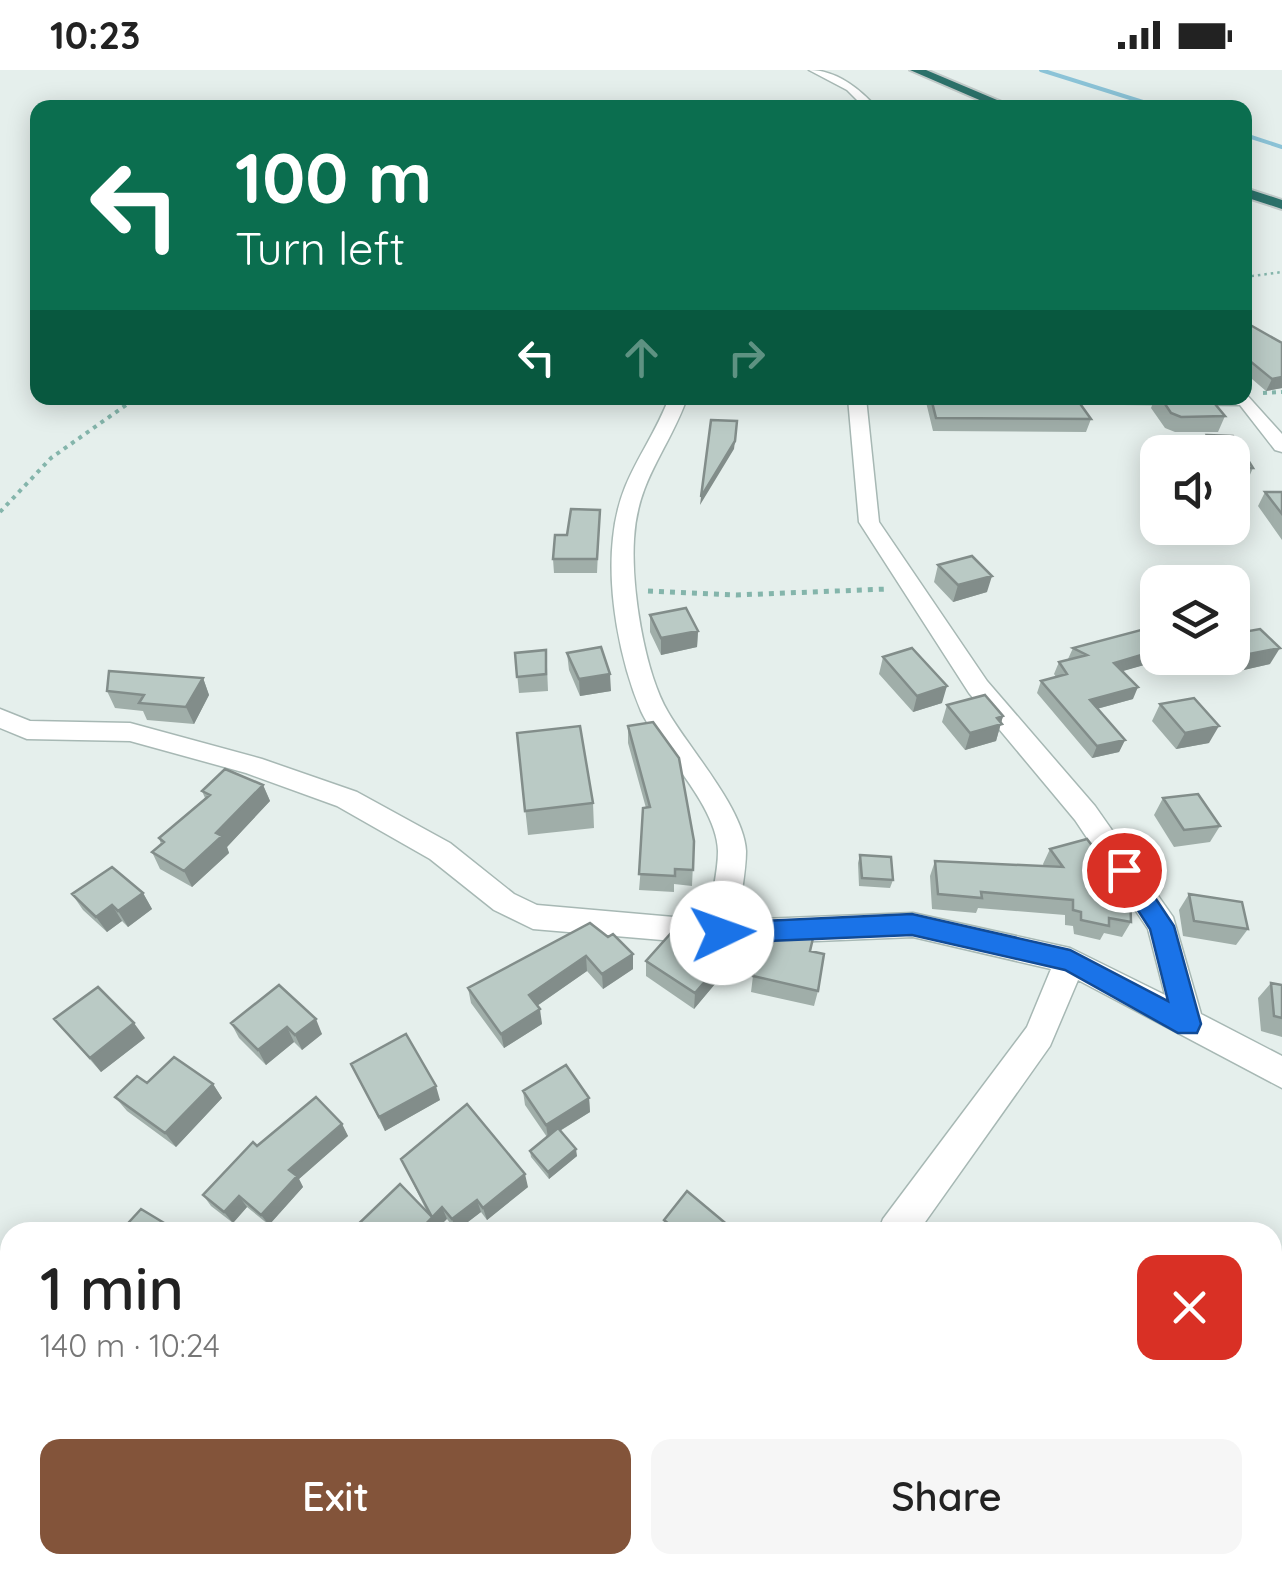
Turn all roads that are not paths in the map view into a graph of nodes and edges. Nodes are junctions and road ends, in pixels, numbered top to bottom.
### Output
1 (814, 70) edge
2 (916, 70) edge
3 (864, 100) edge
4 (990, 100) edge
5 (1252, 195) edge
6 (1282, 206) edge
7 (675, 405) edge
8 (858, 405) edge
9 (1250, 405) edge
10 (1282, 446) edge
11 (0, 718) edge
12 (722, 933) junction
13 (1070, 961) junction
14 (1188, 1024) junction
15 (1282, 1073) edge
16 (903, 1222) edge

1 - 3 street
2 - 4 highway
5 - 6 highway
7 - 12 street
8 - 14 street
9 - 10 street
11 - 12 street
12 - 13 street
13 - 14 street
13 - 16 street
14 - 15 street

